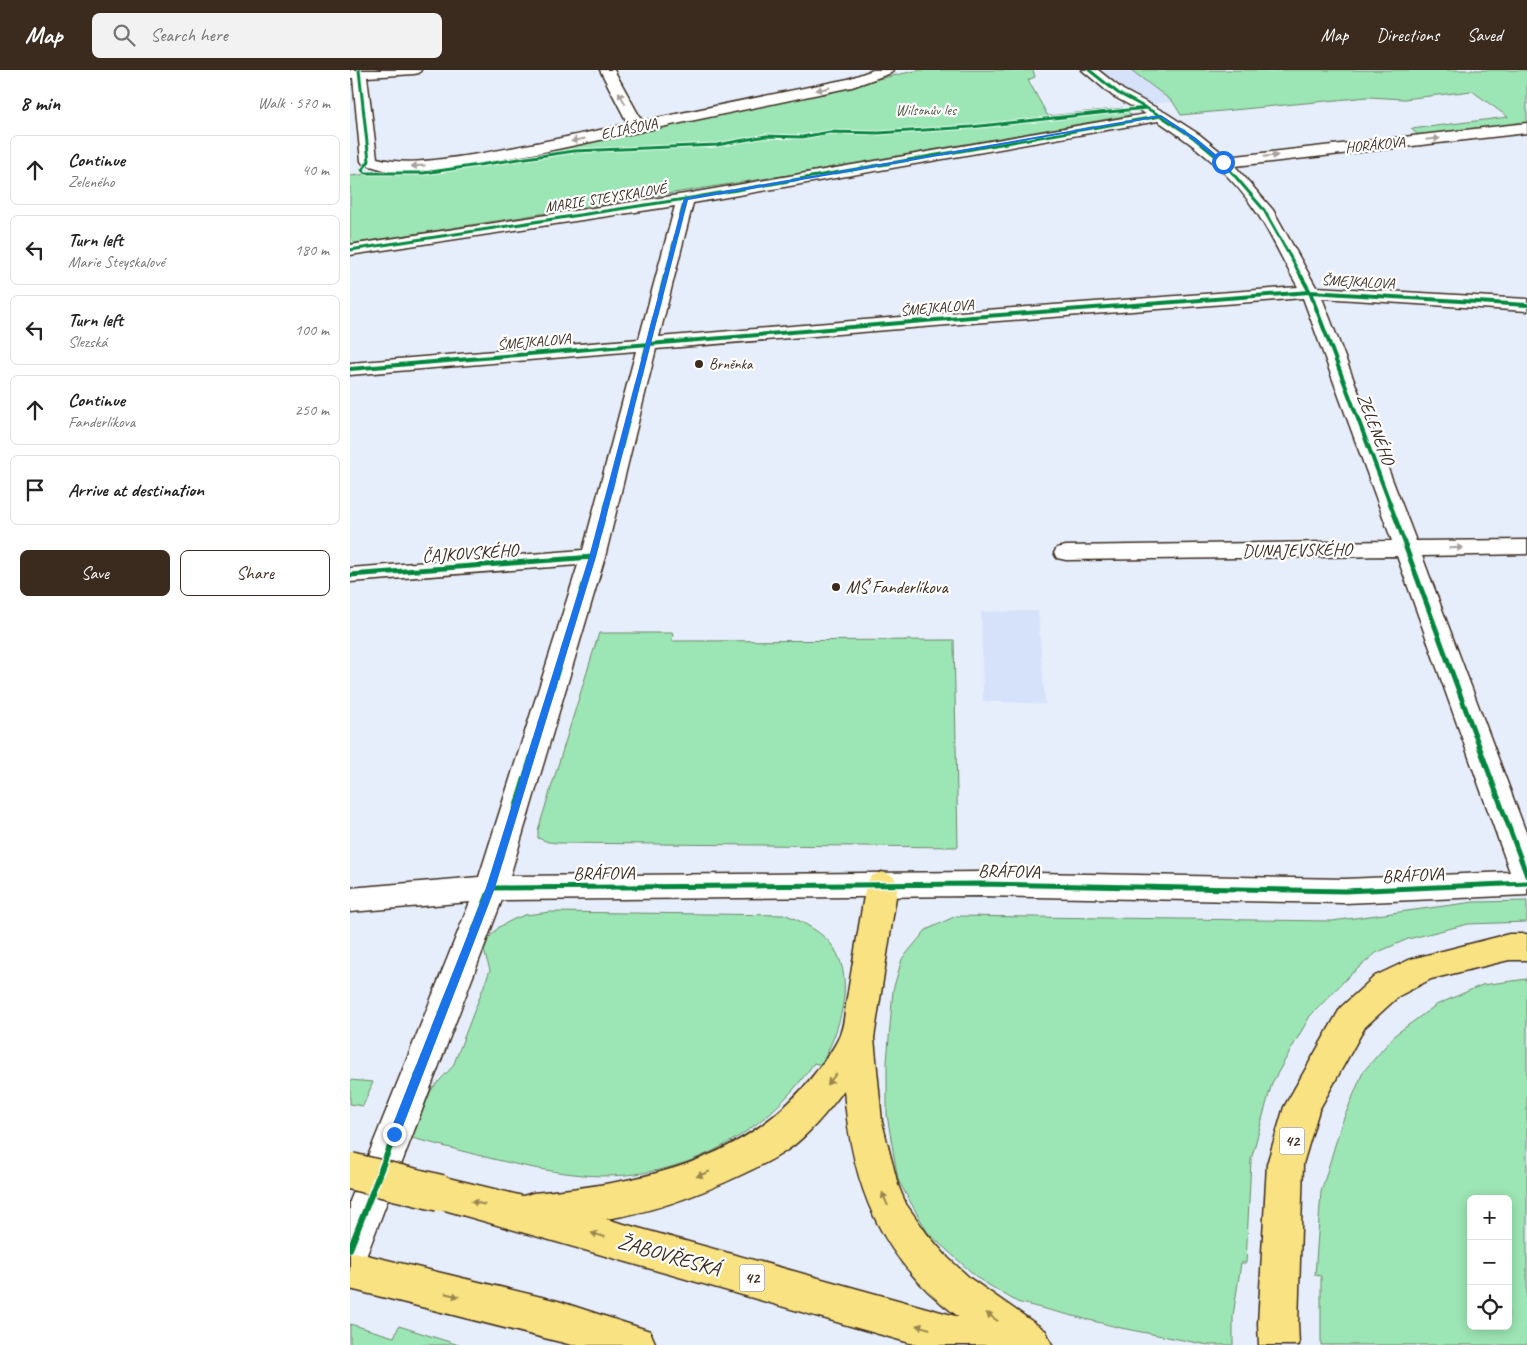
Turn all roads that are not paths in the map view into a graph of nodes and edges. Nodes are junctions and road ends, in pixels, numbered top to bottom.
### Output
1 (414, 70) edge
2 (607, 70) edge
3 (886, 70) edge
4 (1089, 70) edge
5 (356, 73) edge
6 (1161, 116) junction
7 (637, 127) junction
8 (1527, 128) edge
9 (1223, 162) junction
10 (685, 199) junction
11 (350, 250) edge
12 (1310, 292) junction
13 (1527, 304) edge
14 (648, 345) junction
15 (350, 369) edge
16 (1527, 547) edge
17 (1407, 549) junction
18 (1066, 553) dead end
19 (593, 557) junction
20 (350, 575) edge
21 (1527, 876) edge
22 (1527, 883) edge
23 (882, 884) junction
24 (491, 888) junction
25 (350, 900) edge
26 (1527, 947) edge
27 (858, 1038) junction
28 (350, 1171) edge
29 (517, 1212) junction
30 (350, 1249) edge
31 (350, 1270) edge
32 (1279, 1334) edge
33 (636, 1345) edge
34 (987, 1345) edge
35 (1032, 1345) edge

1 - 5 street
7 -> 2 street
3 -> 7 street, ELIÁŠOVA
4 - 6 street, ZELENÉHO
7 -> 5 street, ELIÁŠOVA
6 - 9 street, ZELENÉHO
6 - 10 street, MARIE STEYSKALOVÉ
9 -> 8 street, HORÁKOVA
9 - 12 street, ZELENÉHO
10 - 11 street, MARIE STEYSKALOVÉ
10 - 14 street
12 - 13 street, ŠMEJKALOVA
12 - 14 street, ŠMEJKALOVA
12 - 17 street, ZELENÉHO
14 - 15 street, ŠMEJKALOVA
14 - 19 street
17 -> 16 street, DUNAJEVSKÉHO
17 - 18 street, DUNAJEVSKÉHO
17 - 21 street, ZELENÉHO
19 - 20 street, ČAJKOVSKÉHO
19 - 24 street
22 - 23 street, BRÁFOVA
23 - 24 street, BRÁFOVA
23 - 27 highway
24 - 25 street, BRÁFOVA
24 - 30 street
26 - 32 highway, 42
27 -> 29 highway
35 -> 27 highway
29 -> 28 highway, ŽABOVŘESKÁ / 42, bridge
34 -> 29 highway, ŽABOVŘESKÁ / 42
31 -> 33 highway

